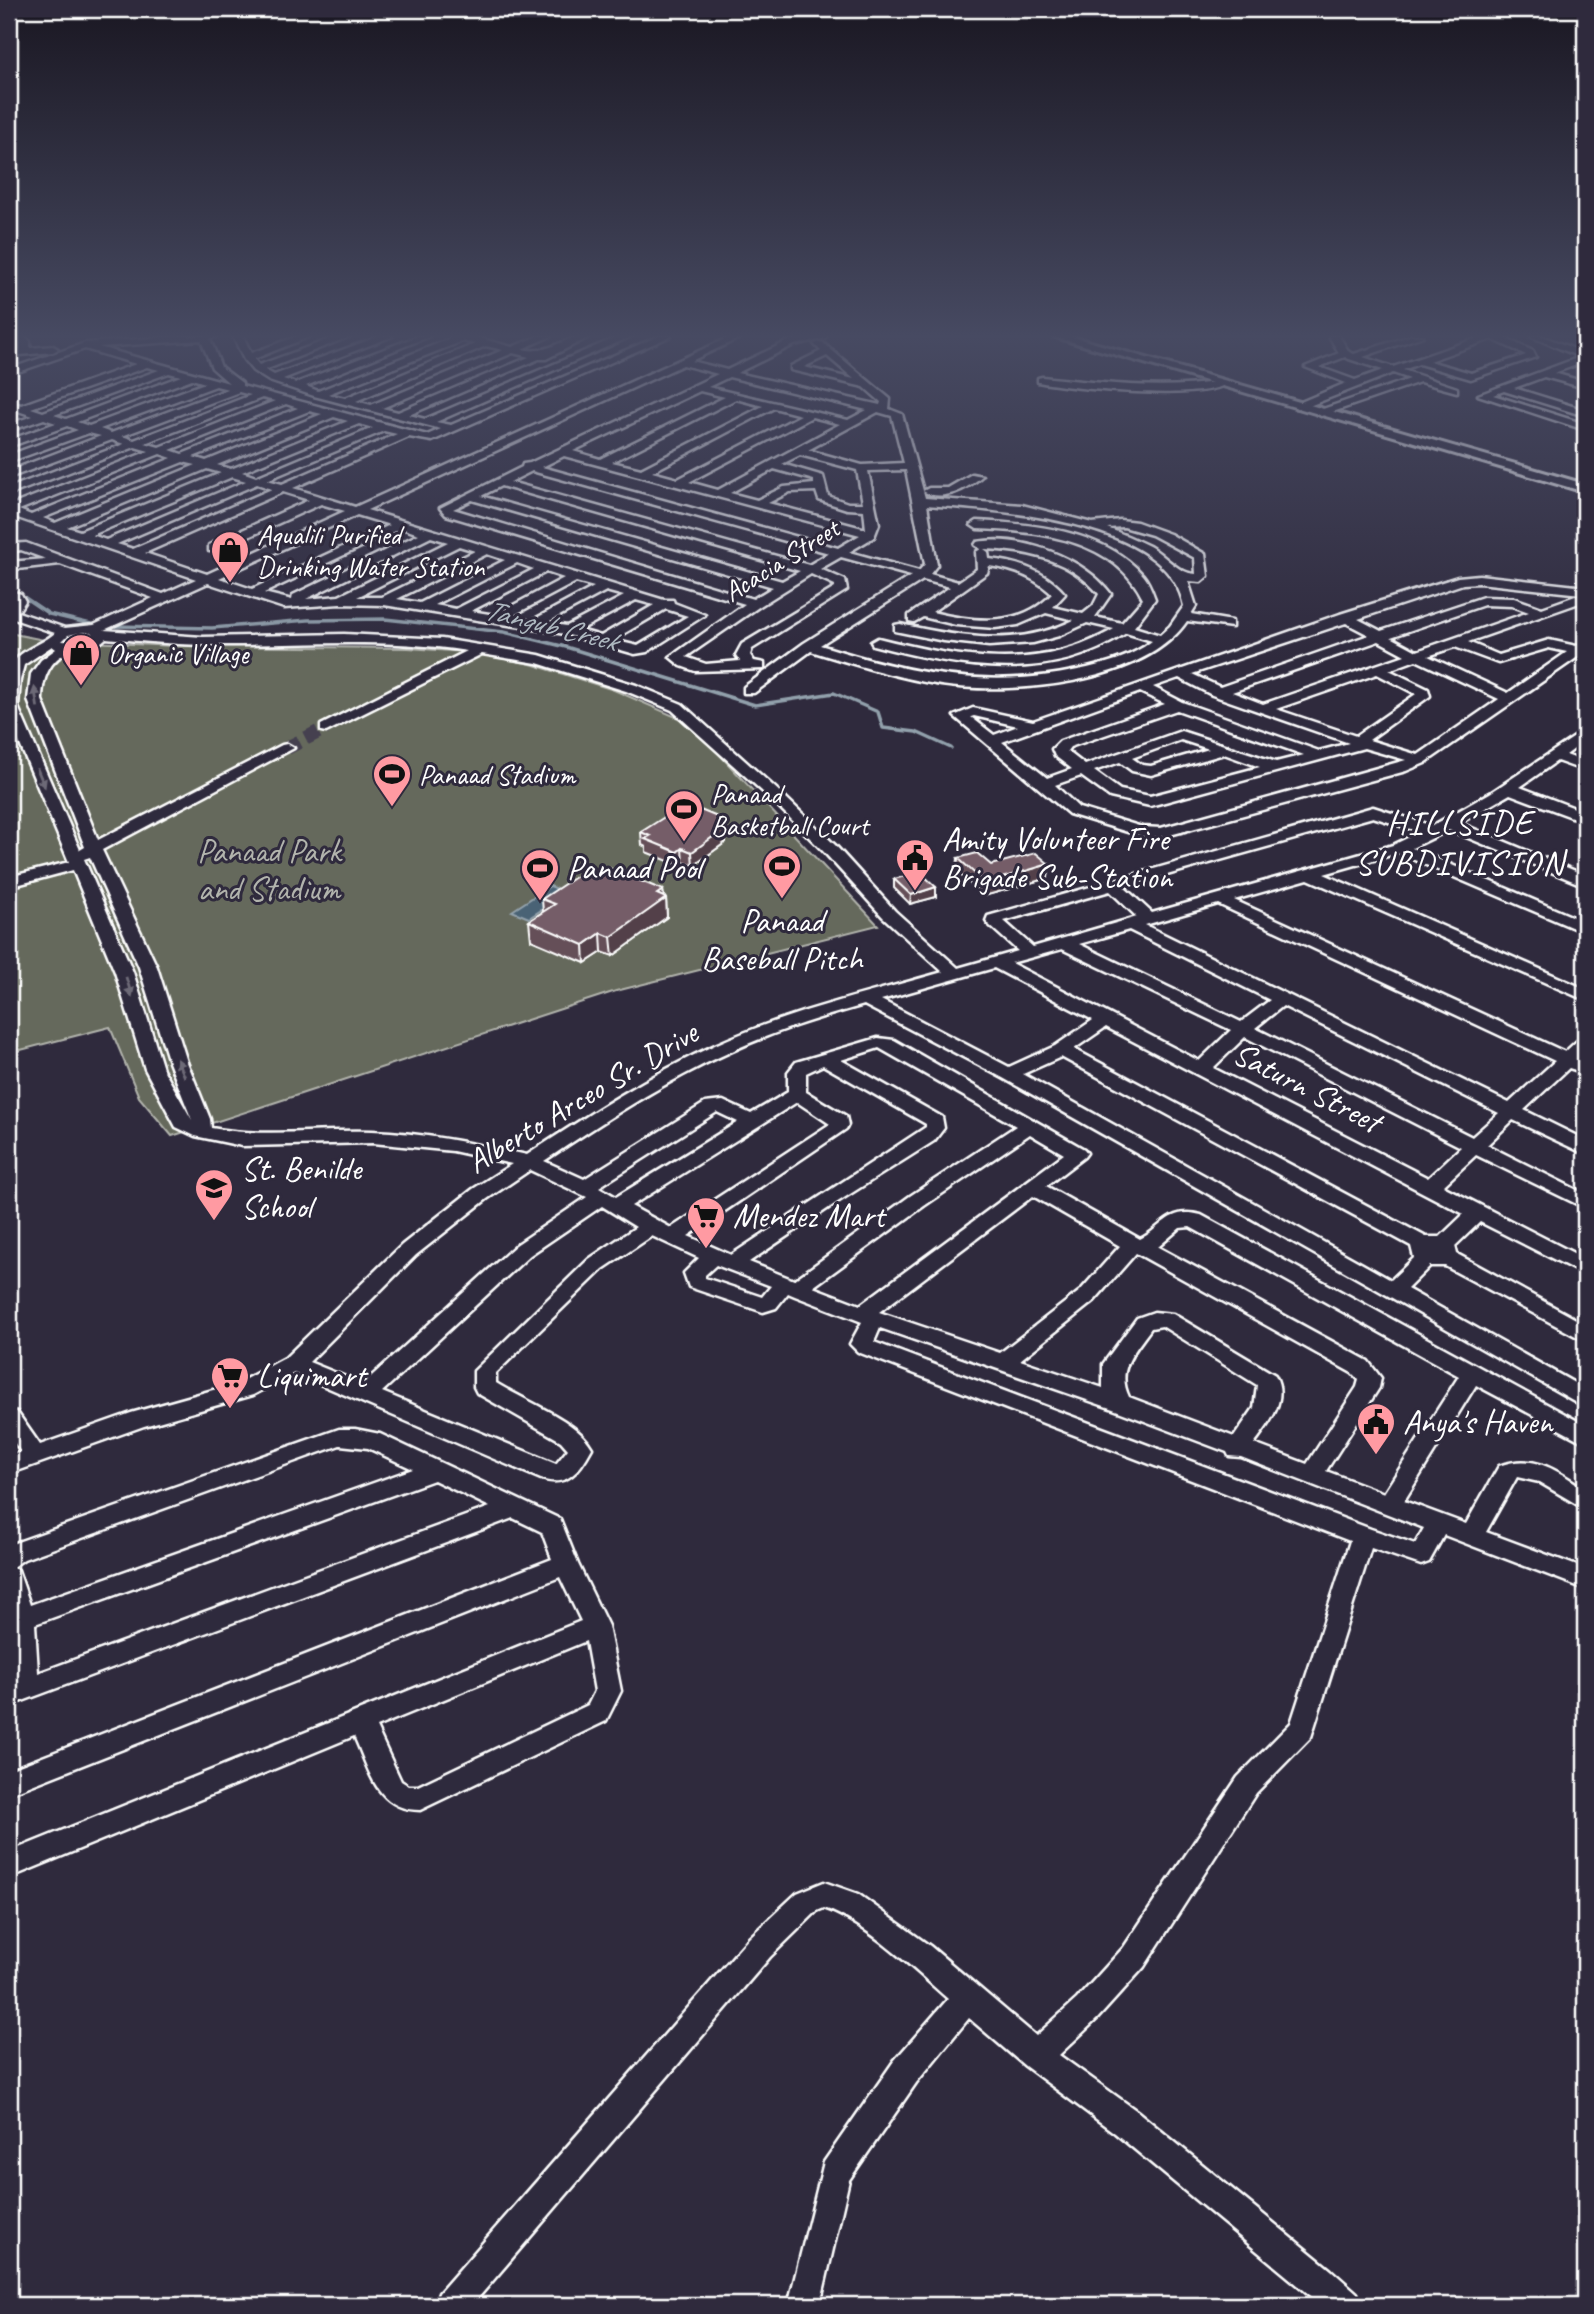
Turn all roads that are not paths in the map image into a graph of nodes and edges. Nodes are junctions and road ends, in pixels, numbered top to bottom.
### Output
1 (49, 444) edge
2 (90, 444) edge
3 (132, 444) edge
4 (138, 444) edge
5 (174, 444) edge
6 (217, 444) edge
7 (259, 444) edge
8 (300, 444) edge
9 (343, 444) edge
10 (384, 444) edge
11 (502, 444) edge
12 (580, 444) edge
13 (638, 444) edge
14 (698, 444) edge
15 (754, 444) edge
16 (811, 444) edge
17 (905, 444) edge
18 (1432, 444) edge
19 (159, 450) junction
20 (798, 451) junction
21 (563, 452) junction
22 (183, 458) junction
23 (9, 459) edge
24 (602, 462) junction
25 (513, 463) dead end
26 (208, 465) junction
27 (772, 465) junction
28 (910, 466) junction
29 (532, 467) junction
30 (862, 468) junction
31 (231, 472) junction
32 (642, 473) junction
33 (9, 475) edge
34 (976, 476) dead end
35 (257, 480) junction
36 (499, 482) junction
37 (679, 483) junction
38 (819, 487) junction
39 (283, 488) junction
40 (1585, 488) edge
41 (9, 492) edge
42 (719, 494) junction
43 (918, 495) junction
44 (470, 496) junction
45 (321, 499) junction
46 (758, 504) junction
47 (969, 505) junction
48 (868, 507) junction
49 (9, 510) edge
50 (358, 510) junction
51 (31, 519) junction
52 (403, 523) junction
53 (977, 526) junction
54 (1093, 526) junction
55 (55, 527) junction
56 (432, 532) junction
57 (870, 534) junction
58 (79, 536) junction
59 (173, 536) junction
60 (9, 541) edge
61 (460, 541) junction
62 (106, 544) junction
63 (981, 545) junction
64 (15, 547) edge
65 (212, 548) junction
66 (488, 549) junction
67 (839, 551) junction
68 (132, 554) junction
69 (518, 558) junction
70 (248, 560) junction
71 (63, 561) junction
72 (983, 562) junction
73 (9, 566) edge
74 (547, 567) junction
75 (812, 570) junction
76 (923, 574) junction
77 (577, 576) junction
78 (1178, 576) junction
79 (206, 580) junction
80 (607, 585) junction
81 (785, 586) junction
82 (960, 586) junction
83 (1585, 591) edge
84 (251, 594) junction
85 (637, 594) junction
86 (1585, 597) edge
87 (163, 598) junction
88 (340, 600) junction
89 (384, 601) junction
90 (668, 603) junction
91 (755, 603) junction
92 (284, 604) junction
93 (422, 607) junction
94 (11, 609) edge
95 (1044, 609) junction
96 (459, 612) junction
97 (921, 613) junction
98 (1544, 613) junction
99 (1183, 617) junction
100 (1345, 617) junction
101 (497, 619) junction
102 (1086, 619) junction
103 (1227, 624) dead end
104 (533, 625) junction
105 (900, 628) junction
106 (1125, 628) junction
107 (570, 630) junction
108 (98, 632) junction
109 (1380, 636) junction
110 (62, 640) junction
111 (603, 640) junction
112 (1163, 640) junction
113 (878, 642) junction
114 (1458, 643) junction
115 (809, 646) junction
116 (483, 648) junction
117 (1582, 649) edge
118 (16, 656) edge
119 (1417, 656) junction
120 (851, 659) junction
121 (748, 663) junction
122 (1378, 669) junction
123 (777, 670) junction
124 (1180, 673) junction
125 (1141, 687) junction
126 (749, 690) dead end
127 (1217, 692) junction
128 (1508, 698) junction
129 (1177, 705) junction
130 (1263, 709) junction
131 (1031, 725) junction
132 (326, 728) tunnel mouth
133 (1585, 734) edge
134 (991, 741) junction
135 (1361, 742) junction
136 (287, 748) tunnel mouth
137 (1226, 749) junction
138 (1320, 756) junction
139 (1556, 756) junction
140 (1122, 757) junction
141 (1420, 760) junction
142 (1275, 767) junction
143 (1585, 767) edge
144 (1081, 770) junction
145 (1045, 784) junction
146 (1506, 787) junction
147 (1585, 817) edge
148 (1442, 828) junction
149 (1399, 848) junction
150 (94, 849) junction
151 (77, 861) junction
152 (1308, 873) junction
153 (1585, 881) edge
154 (9, 882) edge
155 (1112, 885) junction
156 (1219, 899) junction
157 (1149, 919) junction
158 (1128, 923) junction
159 (1585, 928) edge
160 (1063, 943) junction
161 (1031, 954) junction
162 (999, 964) junction
163 (955, 974) junction
164 (1585, 995) edge
165 (866, 999) junction
166 (1280, 1000) junction
167 (1107, 1019) junction
168 (1243, 1029) junction
169 (1585, 1043) edge
170 (1061, 1050) junction
171 (1565, 1059) junction
172 (827, 1060) junction
173 (1200, 1069) junction
174 (1585, 1069) edge
175 (1009, 1074) junction
176 (797, 1094) junction
177 (1513, 1113) junction
178 (751, 1122) junction
179 (1031, 1125) junction
180 (202, 1132) junction
181 (1475, 1147) junction
182 (1585, 1148) edge
183 (527, 1161) junction
184 (1432, 1185) junction
185 (1033, 1187) junction
186 (602, 1197) junction
187 (1585, 1202) edge
188 (1478, 1212) junction
189 (651, 1227) junction
190 (673, 1236) junction
191 (1139, 1246) junction
192 (1435, 1252) junction
193 (713, 1256) junction
194 (734, 1263) junction
195 (1585, 1268) edge
196 (791, 1286) junction
197 (1393, 1291) junction
198 (868, 1316) junction
199 (1585, 1333) edge
200 (1005, 1361) junction
201 (293, 1364) junction
202 (1473, 1371) junction
203 (366, 1394) junction
204 (1585, 1399) edge
205 (1121, 1403) junction
206 (9, 1418) edge
207 (1585, 1435) edge
208 (1237, 1450) junction
209 (36, 1456) junction
210 (9, 1465) edge
211 (434, 1471) junction
212 (1311, 1476) junction
213 (1585, 1500) edge
214 (1390, 1504) junction
215 (513, 1508) junction
216 (1438, 1524) junction
217 (1472, 1535) junction
218 (1363, 1536) junction
219 (9, 1559) edge
220 (566, 1564) junction
221 (9, 1577) edge
222 (1585, 1579) edge
223 (22, 1618) junction
224 (596, 1626) junction
225 (18, 1692) edge
226 (361, 1723) junction
227 (9, 1782) edge
228 (9, 1865) edge
229 (968, 1997) junction
230 (1036, 2056) junction
231 (451, 2305) edge
232 (804, 2305) edge
233 (1345, 2305) edge

1 - 23 street
2 - 33 street
3 - 41 street
4 - 19 street
5 - 19 street
6 - 22 street
7 - 26 street
8 - 31 street
9 - 35 street
10 - 39 street
11 - 50 street
12 - 21 street
13 - 24 street
14 - 32 street
15 - 37 street
16 - 20 street
17 - 28 street
18 - 40 main road
19 - 22 street
19 - 49 street
20 - 27 street
20 - 30 street
21 - 24 street
21 - 29 street
22 - 26 street
22 - 51 street
24 - 32 street
25 - 29 street
26 - 31 street
26 - 55 street
27 - 38 street
27 - 42 street
28 - 30 street
28 - 43 street
29 - 36 street
29 - 67 street
30 - 48 street, Acacia Street
31 - 35 street
31 - 58 street
32 - 37 street
34 - 43 street
35 - 39 street
35 - 62 street
36 - 44 street
36 - 75 street
37 - 42 street
38 - 46 street
38 - 48 street
39 - 45 street
39 - 59 street
42 - 46 street
43 - 47 street
43 - 76 street
44 - 81 street
44 - 91 street
45 - 50 street
45 - 65 street
46 - 57 street
47 - 53 street
47 - 54 street
48 - 57 street, Acacia Street
49 - 51 street
50 - 52 street
50 - 70 street
51 - 55 street
52 - 56 street
52 - 84 street
53 - 63 street
53 - 106 street
54 - 78 street
54 - 78 street
55 - 58 street
56 - 61 street
56 - 92 street
57 - 67 street, Acacia Street
58 - 62 street
59 - 65 street
59 - 68 street
60 - 64 street
61 - 66 street
61 - 88 street
62 - 68 street
63 - 72 street
63 - 102 street
64 - 71 street
65 - 70 street
66 - 69 street
66 - 89 street
67 - 75 street, Acacia Street
67 - 76 street
68 - 79 street
69 - 74 street
69 - 93 street
70 - 79 street
71 - 73 street
71 - 87 street
72 - 82 street
72 - 95 street
74 - 77 street
74 - 96 street
75 - 81 street, Acacia Street
75 - 121 street
76 - 82 street
76 - 115 street
77 - 80 street
77 - 101 street
78 - 99 street
79 - 84 street
79 - 87 street
80 - 85 street
80 - 104 street
81 - 91 street, Acacia Street
82 - 97 street
83 - 100 street
84 - 92 street
85 - 90 street
85 - 107 street
86 - 98 street
87 - 108 street
88 - 89 street
88 - 92 street
89 - 93 street
90 - 111 street
90 - 111 street
91 - 121 street, Acacia Street
93 - 96 street
94 - 110 street
95 - 97 street
95 - 102 street
96 - 101 street
97 - 105 street
98 - 109 street
98 - 114 street
99 - 103 street
99 - 112 street
100 - 109 street
100 - 124 street
101 - 104 street
102 - 105 street
102 - 106 street
104 - 107 street
105 - 113 street
106 - 112 street
106 - 113 street
107 - 111 street
108 - 110 street
108 - 116 street
109 - 119 street
109 - 127 street
110 - 118 street
150 -> 110 street
112 - 120 street
113 - 120 street
114 - 117 street
114 - 119 street
115 - 120 street
115 - 123 street
116 - 132 street
116 - 163 street
117 - 128 street
118 -> 151 street
119 - 122 street
119 - 128 street
121 - 123 street
122 - 130 street
122 - 135 street
123 - 126 street
124 - 125 street
124 - 127 street
125 - 129 street
125 - 131 street
127 - 130 street
128 - 141 street
129 - 138 street
129 - 144 street
130 - 135 street
131 - 134 street
131 - 134 street
133 - 139 street, Alberto Arceo Sr. Drive
134 - 145 street
135 - 138 street
135 - 141 street
136 - 150 street
137 - 140 street
137 - 140 street
137 - 142 street
138 - 142 street
139 - 143 street
139 - 146 street, Alberto Arceo Sr. Drive
140 - 144 street
141 - 145 street
142 - 144 street
144 - 145 street
146 - 147 street
146 - 148 street, Alberto Arceo Sr. Drive
148 - 149 street, Alberto Arceo Sr. Drive
148 - 153 street
148 - 155 street
149 - 152 street, Alberto Arceo Sr. Drive
149 - 159 street
150 - 151 street
180 -> 150 street
151 - 154 street
151 -> 180 street
152 - 156 street, Alberto Arceo Sr. Drive
152 - 164 street
155 - 157 street
155 - 161 street
156 - 157 street, Alberto Arceo Sr. Drive
156 - 171 street
157 - 158 street, Alberto Arceo Sr. Drive
158 - 160 street, Alberto Arceo Sr. Drive
158 - 166 street
160 - 161 street, Alberto Arceo Sr. Drive
160 - 168 street
161 - 162 street, Alberto Arceo Sr. Drive
162 - 163 street, Alberto Arceo Sr. Drive
162 - 167 street, Saturn Street
163 - 165 street, Alberto Arceo Sr. Drive
165 - 175 street
165 - 183 street, Alberto Arceo Sr. Drive
166 - 168 street
166 - 177 street
167 - 170 street
167 - 173 street, Saturn Street
168 - 173 street
168 - 181 street
169 - 171 street
170 - 175 street
170 - 192 street
171 - 174 street
171 - 177 street
172 - 176 street
172 - 179 street
172 - 194 street
173 - 184 street, Saturn Street
175 - 197 street
176 - 178 street
176 - 190 street
177 - 181 street
177 - 182 street
178 - 186 street
178 - 186 street
179 - 185 street
179 - 196 street
180 - 183 street
181 - 184 street
181 - 187 street
183 - 186 street
183 - 201 street, Alberto Arceo Sr. Drive
184 - 188 street, Saturn Street
185 - 191 street
185 - 198 street
186 - 189 street
186 - 203 street
188 - 192 street
188 - 195 street, Saturn Street
189 - 190 street
189 - 203 street
190 - 193 street
191 - 200 street
191 - 202 street
191 - 212 street
192 - 197 street
192 - 199 street
193 - 194 street
193 - 196 street
194 - 196 street
196 - 198 street
197 - 204 street
198 - 200 street
198 - 218 street
200 - 205 street
201 - 203 street
201 - 209 street, Alberto Arceo Sr. Drive
202 - 207 street
202 - 214 street
205 - 208 street
205 - 208 street
206 - 209 street
208 - 212 street
209 - 210 street, Alberto Arceo Sr. Drive
211 - 215 street
211 - 219 street
211 - 223 street
212 - 214 street
213 - 217 street
214 - 216 street
215 - 220 street
215 - 225 street
216 - 217 street
216 - 218 street
217 - 222 street
218 - 230 street
220 - 224 street
220 - 227 street
221 - 223 street
223 - 225 street
224 - 226 street
224 - 226 street
226 - 228 street
229 - 230 street
229 - 231 street
229 - 232 street
230 - 233 street

